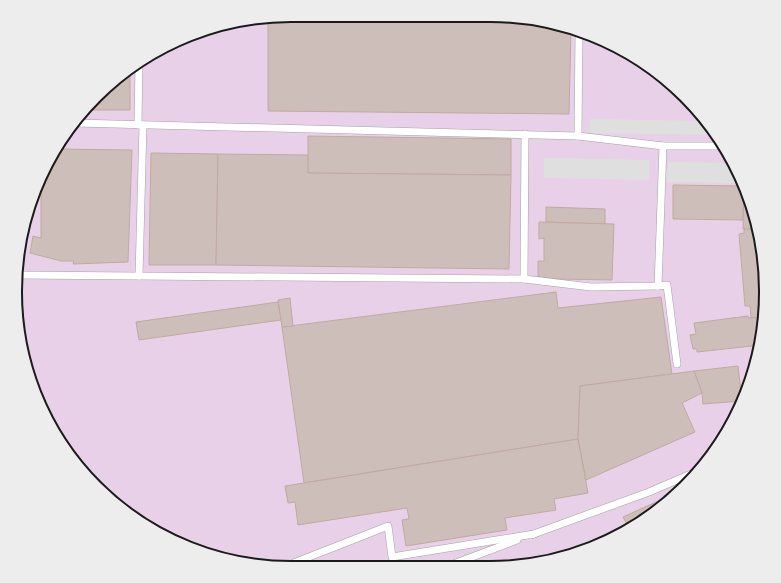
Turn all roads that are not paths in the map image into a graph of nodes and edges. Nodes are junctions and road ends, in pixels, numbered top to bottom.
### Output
1 (579, 37) edge
2 (139, 69) edge
3 (81, 123) edge
4 (140, 125) junction
5 (525, 134) junction
6 (578, 136) junction
7 (663, 146) junction
8 (716, 146) edge
9 (23, 275) edge
10 (139, 276) junction
11 (524, 279) junction
12 (658, 286) junction
13 (677, 364) dead end
14 (685, 477) edge
15 (534, 534) junction
16 (299, 561) edge
17 (461, 561) edge

1 - 6 lane
2 - 4 lane
3 - 4 lane
4 - 5 lane
4 - 10 lane
5 - 6 lane
5 - 11 lane
6 - 7 lane
7 - 8 lane
7 - 12 lane
9 - 10 lane
10 - 11 lane
11 - 12 lane
12 - 13 lane
14 - 15 lane
15 - 16 lane
15 - 17 lane

